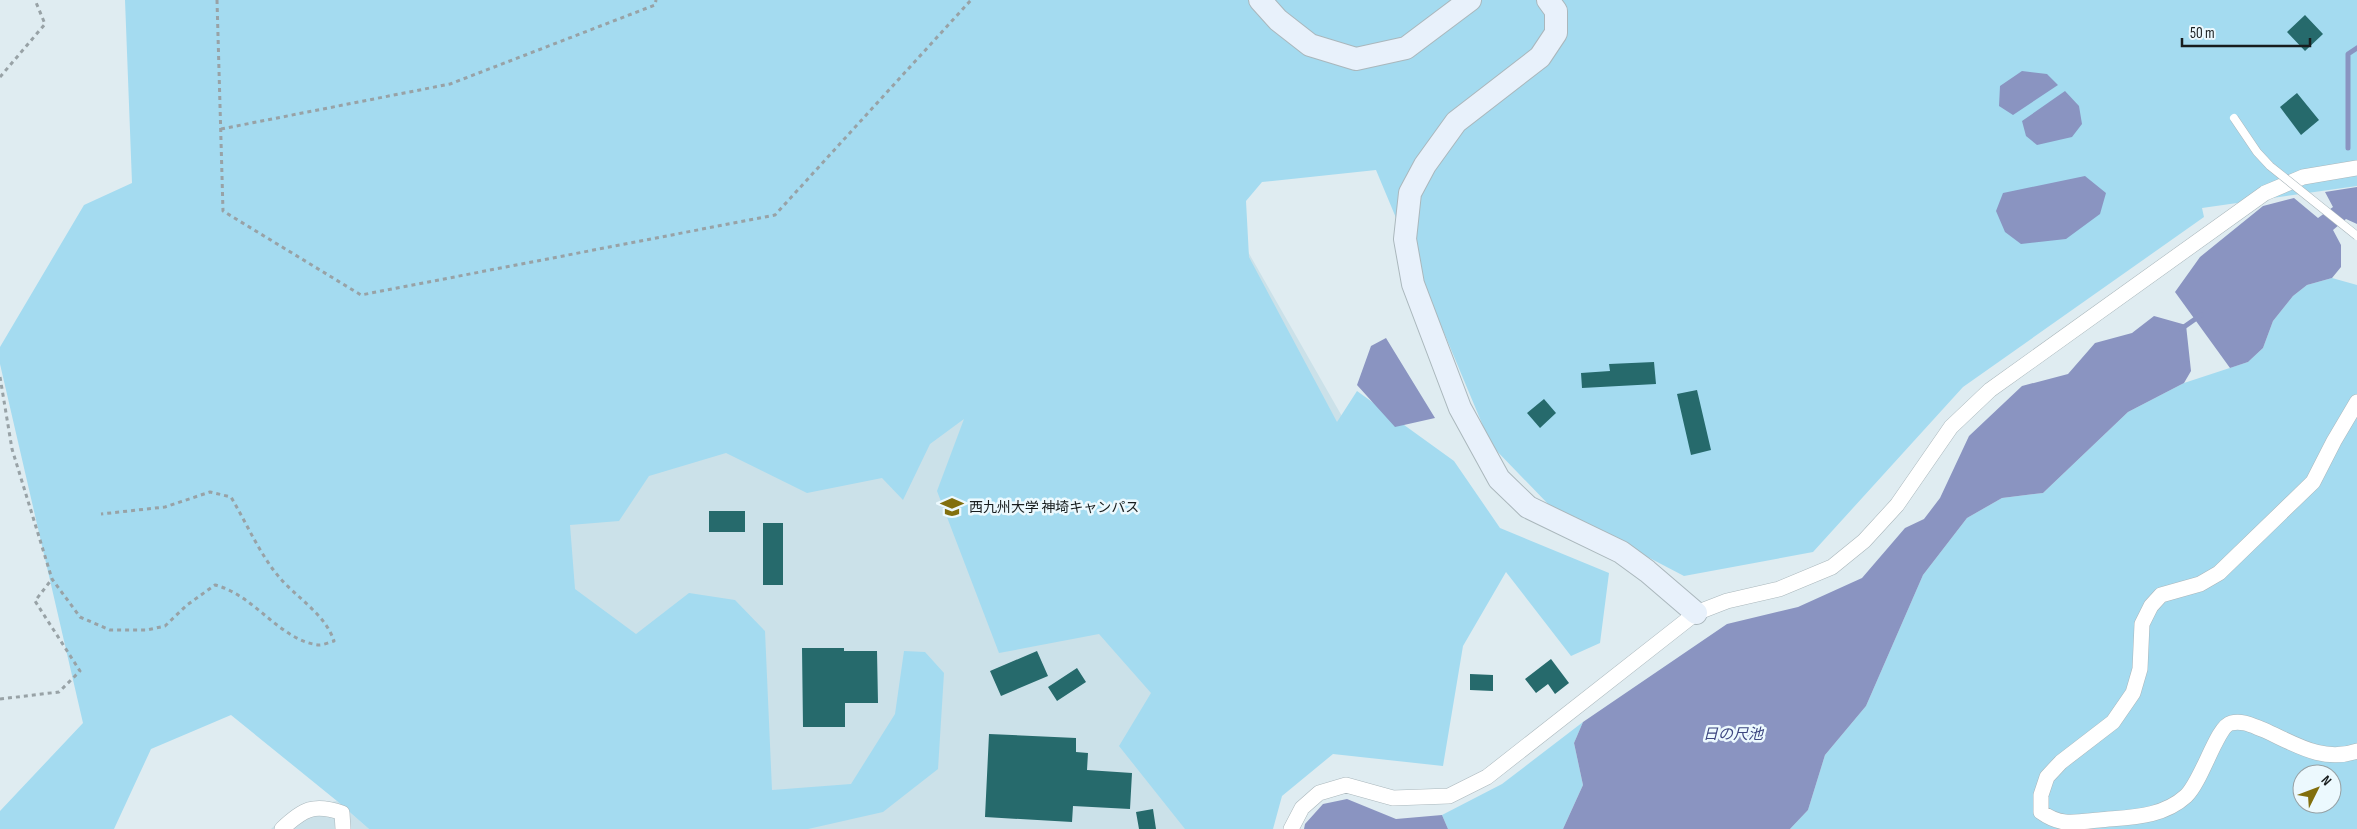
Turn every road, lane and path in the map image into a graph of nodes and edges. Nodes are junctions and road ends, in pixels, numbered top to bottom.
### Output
1 (35, 0) edge
2 (217, 0) edge
3 (656, 0) edge
4 (971, 0) edge
5 (1260, 0) edge
6 (1470, 0) edge
7 (1548, 0) edge
8 (0, 78) edge
9 (2234, 118) dead end
10 (221, 129) junction
11 (2357, 168) edge
12 (2357, 236) edge
13 (0, 377) edge
14 (2357, 402) edge
15 (101, 514) dead end
16 (52, 579) junction
17 (1696, 613) junction
18 (0, 700) edge
19 (2357, 751) edge
20 (282, 829) edge
21 (343, 829) edge
22 (1291, 829) edge

1 - 8 path
2 - 10 path
3 - 10 path
4 - 10 path
5 - 6 street
7 - 17 street
9 - 12 lane, bridge
11 - 17 street
13 - 16 path
14 - 19 street
15 - 16 path
16 - 18 path
17 - 22 street
20 - 21 street

